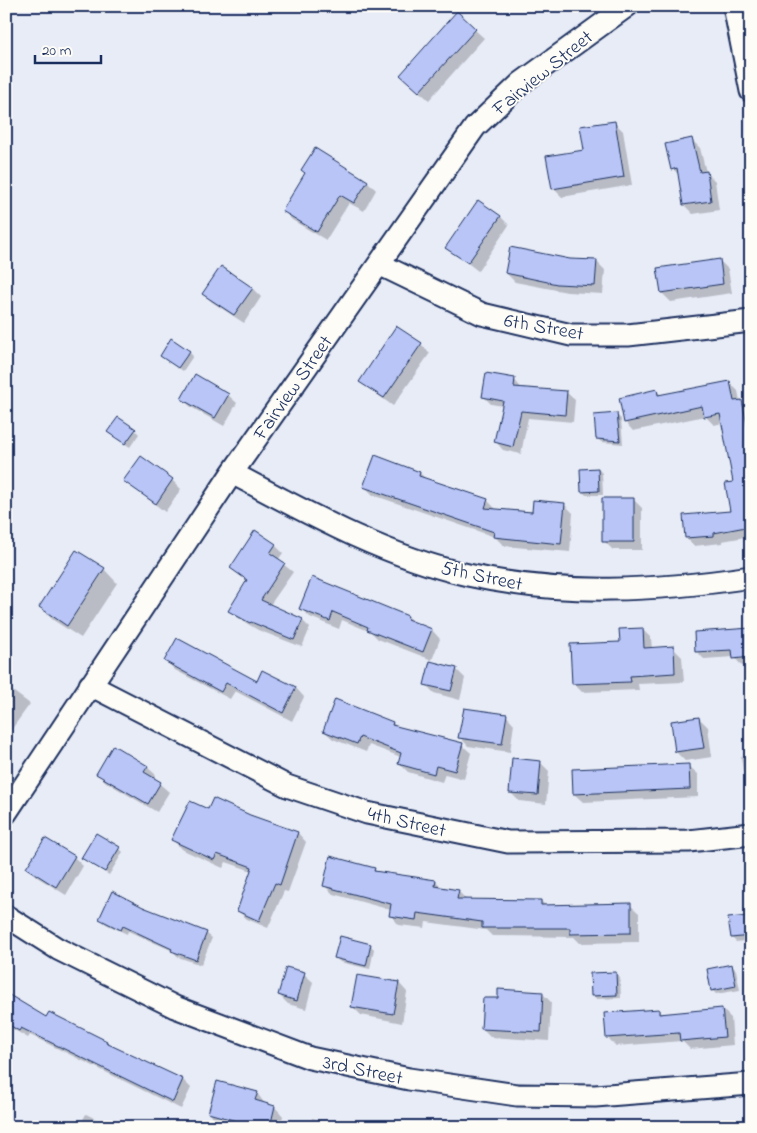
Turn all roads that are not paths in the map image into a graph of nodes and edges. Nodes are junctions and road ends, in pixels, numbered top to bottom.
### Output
1 (627, 6) edge
2 (734, 6) edge
3 (749, 69) edge
4 (751, 91) edge
5 (379, 264) junction
6 (751, 321) edge
7 (232, 473) junction
8 (751, 577) edge
9 (90, 685) junction
10 (6, 813) edge
11 (751, 834) edge
12 (6, 916) edge
13 (751, 1084) edge

1 - 5 street, Fairview Street
2 - 3 street
3 - 4 street
5 - 6 street, 6th Street
5 - 7 street, Fairview Street
7 - 8 street, 5th Street
7 - 9 street, Fairview Street
9 - 10 street, Fairview Street
9 - 11 street, 4th Street
12 - 13 street, 3rd Street

